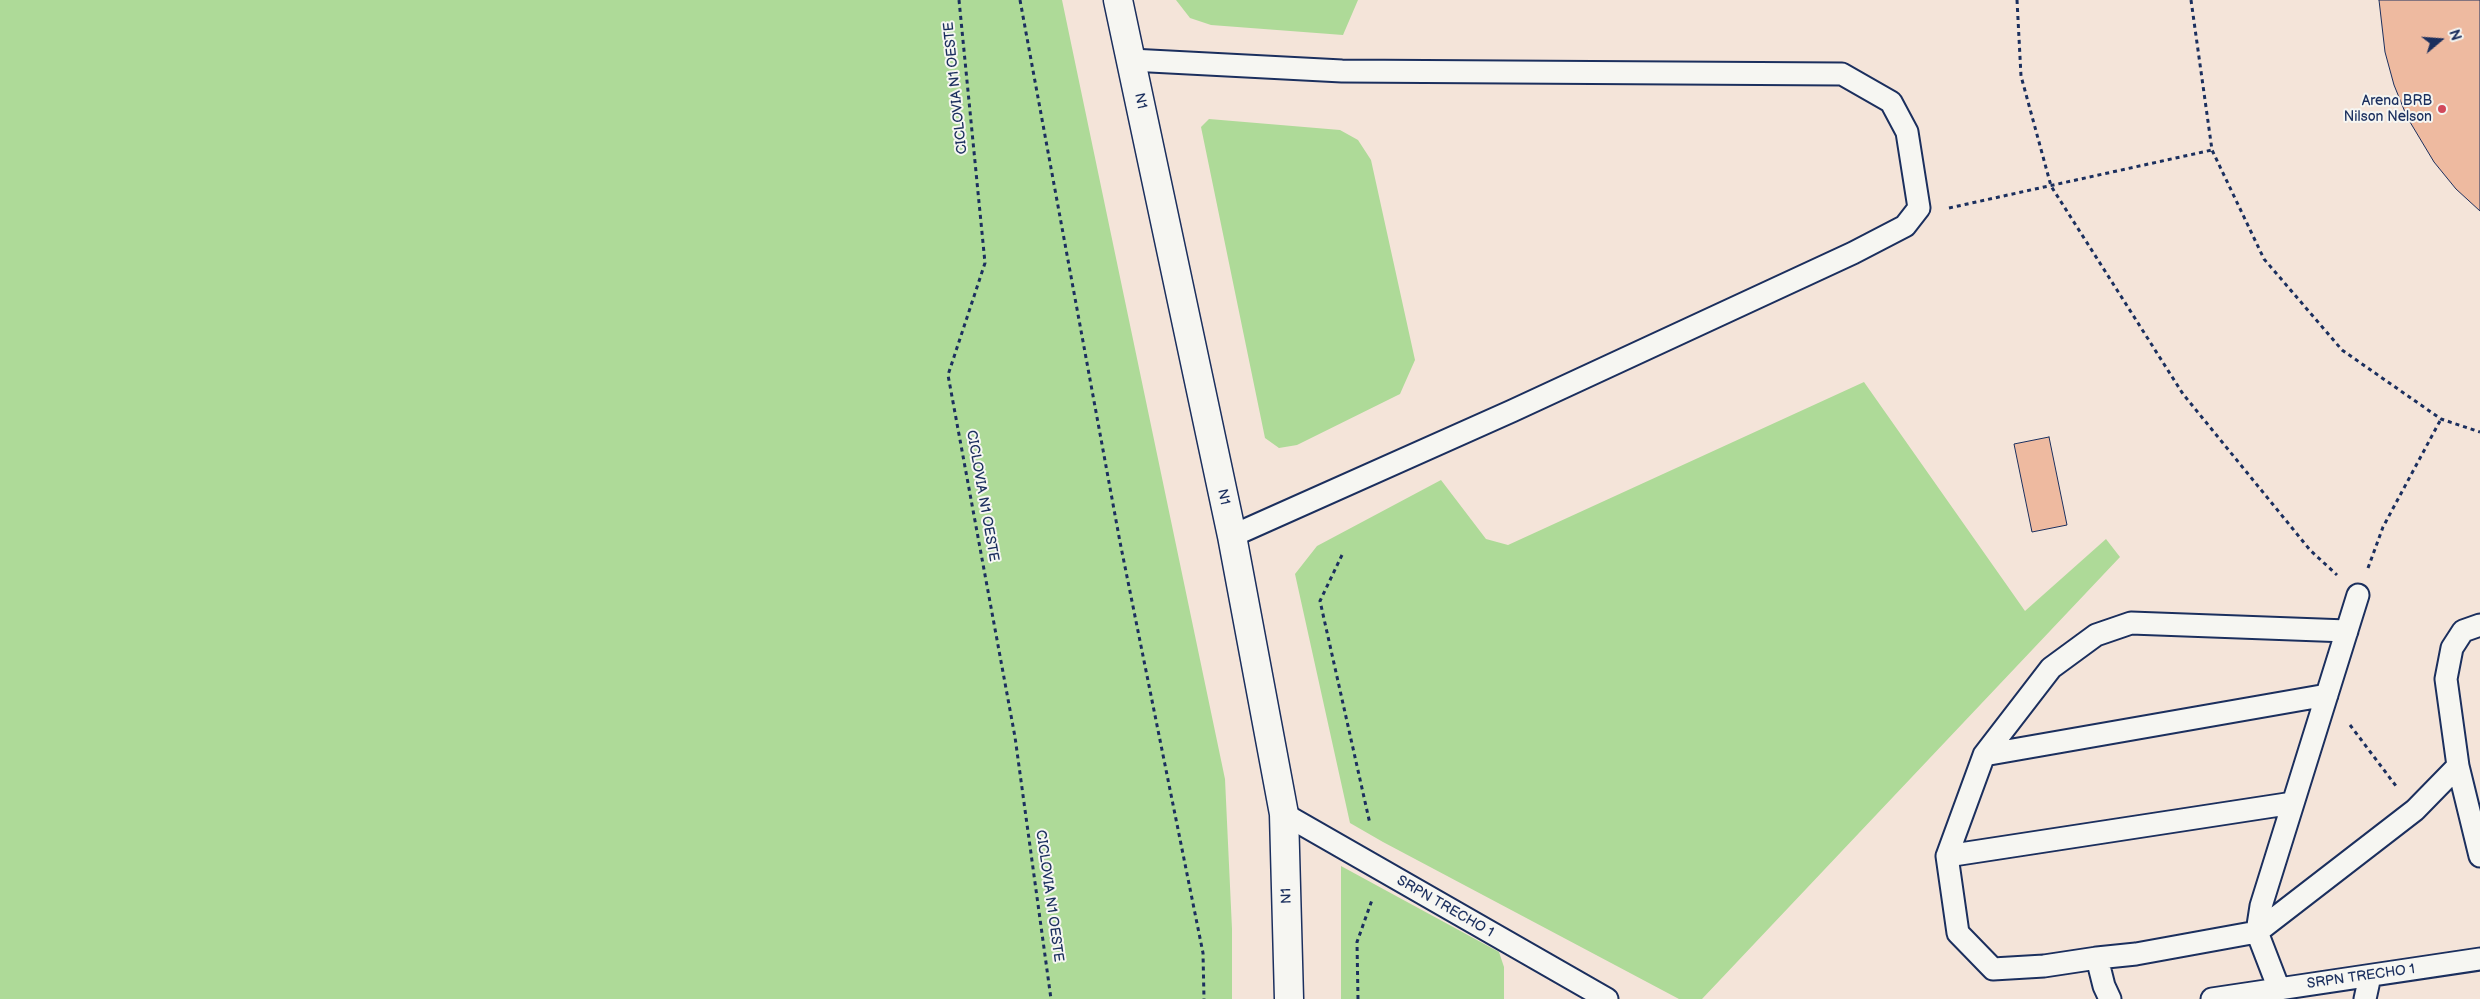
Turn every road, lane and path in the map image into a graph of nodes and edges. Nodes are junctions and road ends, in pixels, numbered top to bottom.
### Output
1 (959, 0) edge
2 (1020, 0) edge
3 (1118, 0) edge
4 (2017, 0) edge
5 (2191, 0) edge
6 (1131, 60) junction
7 (2212, 150) junction
8 (2051, 186) junction
9 (1919, 208) junction
10 (2441, 419) junction
11 (2480, 432) edge
12 (1232, 536) junction
13 (1342, 555) dead end
14 (2358, 596) junction
15 (2480, 625) edge
16 (2347, 631) junction
17 (2327, 695) junction
18 (1984, 755) junction
19 (2458, 766) junction
20 (2294, 803) junction
21 (2414, 810) junction
22 (1284, 814) junction
23 (1370, 824) dead end
24 (1947, 856) junction
25 (2480, 856) edge
26 (1372, 899) dead end
27 (2257, 932) junction
28 (2097, 958) junction
29 (2480, 959) edge
30 (2370, 976) junction
31 (2279, 989) junction
32 (1051, 999) edge
33 (1204, 999) edge
34 (1289, 999) edge
35 (1358, 999) edge
36 (1607, 999) edge
37 (2110, 999) edge
38 (2212, 999) edge
39 (2365, 999) edge

1 - 32 path, CICLOVIA N1 OESTE
2 - 33 path
3 - 6 highway, N1
4 - 8 path
5 - 7 path
6 - 9 lane
6 - 12 highway, N1
7 - 8 path
7 - 10 path
8 - 9 path
8 - 14 path
9 - 12 lane
10 - 11 path
10 - 14 path
12 - 22 highway, N1
13 - 23 path
14 - 16 lane
15 - 19 lane
16 - 17 lane
16 - 18 lane
17 - 18 lane
17 - 20 lane
17 - 21 path
18 - 24 lane
19 - 21 lane
19 - 25 lane
20 - 24 lane
20 - 27 lane
21 - 27 lane
22 - 34 highway, N1
22 - 36 lane, SRPN TRECHO 1
24 - 28 lane
26 - 35 path
27 - 28 lane
27 - 31 lane
28 - 37 lane
29 - 30 lane, SRPN TRECHO 1
30 - 31 lane, SRPN TRECHO 1
30 - 39 lane
31 - 38 lane, SRPN TRECHO 1

